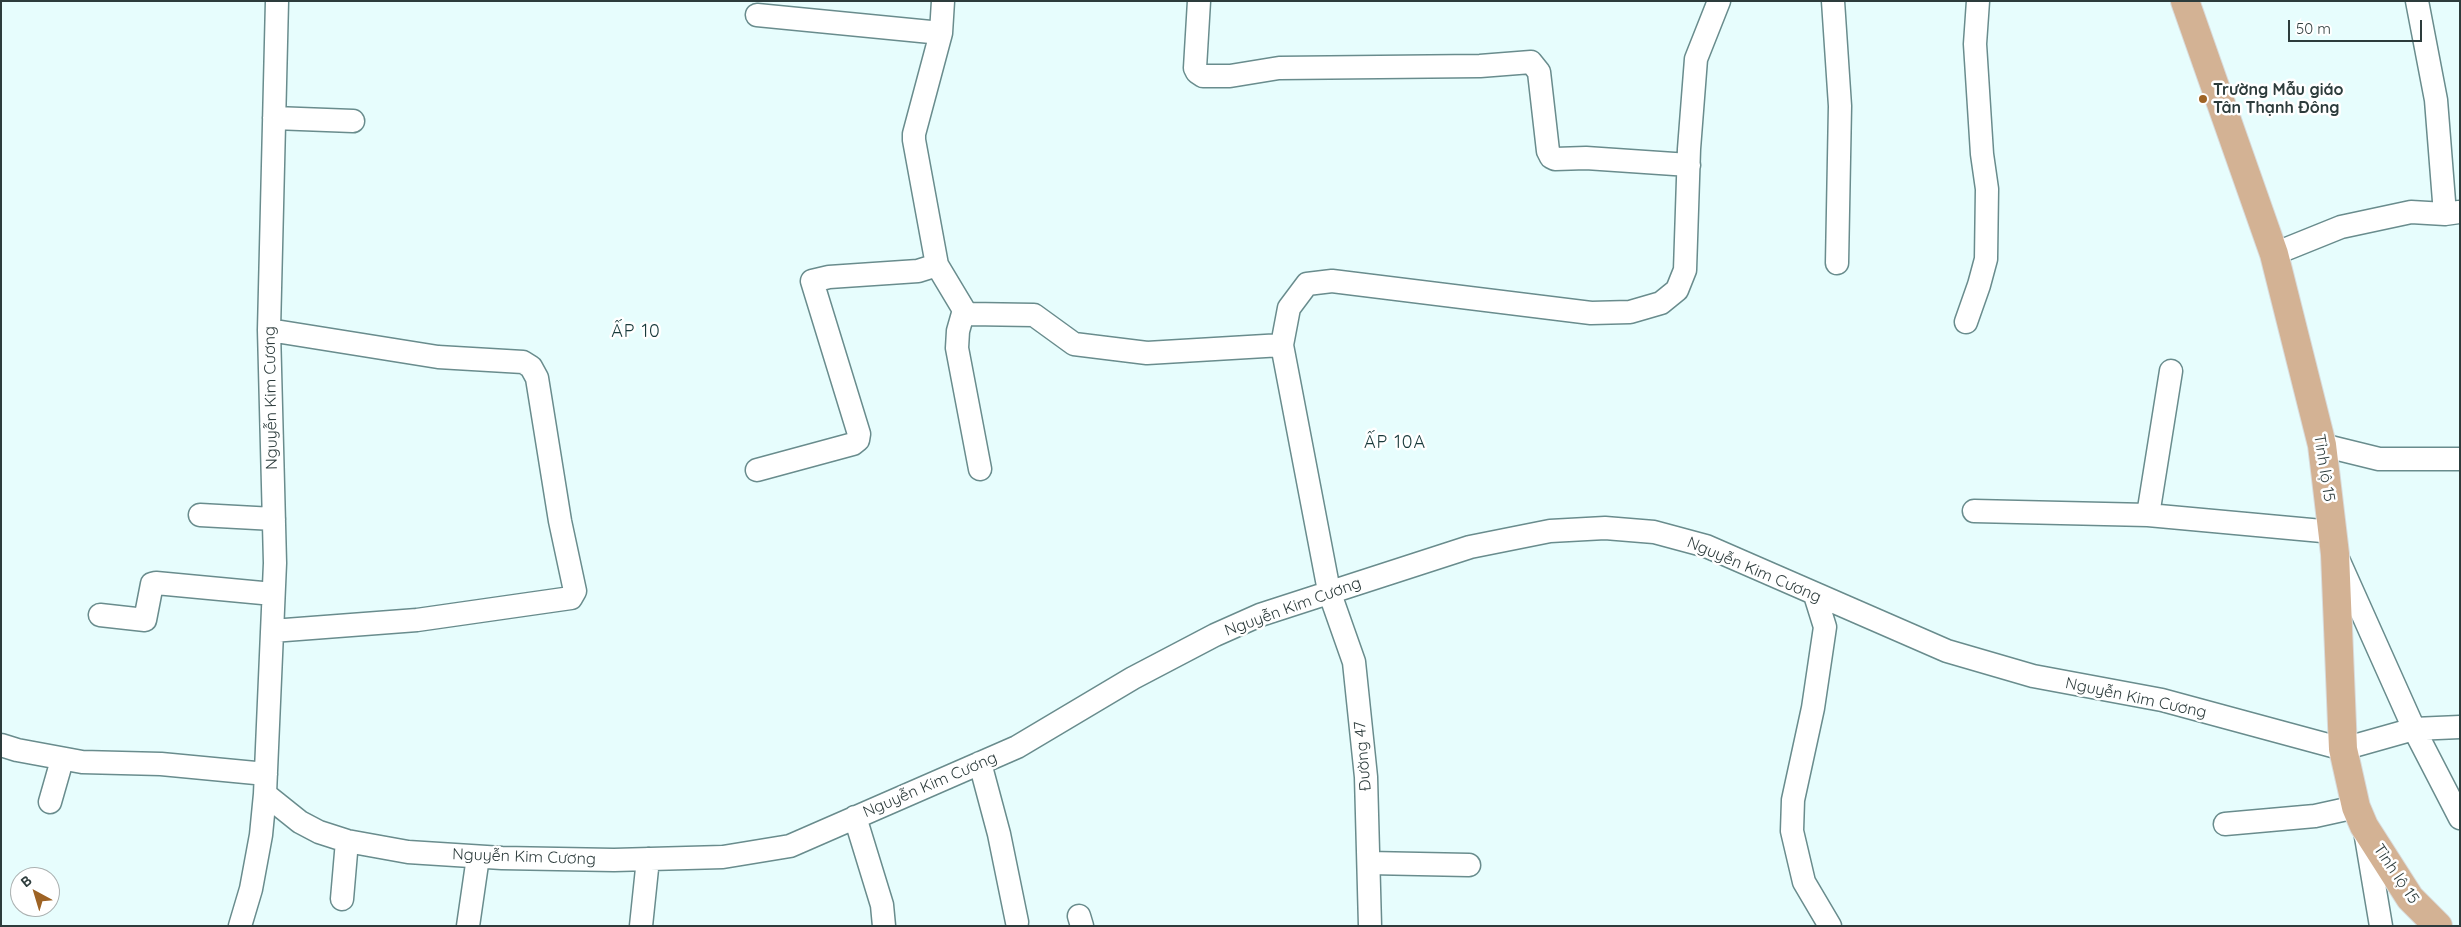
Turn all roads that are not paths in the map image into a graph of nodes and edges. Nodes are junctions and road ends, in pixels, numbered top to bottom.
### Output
1 (277, 1) edge
2 (943, 1) edge
3 (1199, 1) edge
4 (1719, 1) edge
5 (1833, 1) edge
6 (1978, 1) edge
7 (2185, 1) edge
8 (2417, 1) edge
9 (757, 15) dead end
10 (941, 33) junction
11 (274, 118) junction
12 (353, 121) dead end
13 (1689, 165) junction
14 (2453, 213) edge
15 (2274, 254) junction
16 (1837, 263) dead end
17 (937, 265) junction
18 (964, 310) junction
19 (1966, 322) dead end
20 (269, 330) junction
21 (1282, 345) junction
22 (2171, 371) dead end
23 (2322, 445) junction
24 (2460, 459) edge
25 (757, 470) dead end
26 (980, 470) dead end
27 (1974, 511) dead end
28 (2148, 514) junction
29 (200, 515) dead end
30 (274, 519) junction
31 (2334, 543) junction
32 (1328, 591) junction
33 (273, 594) junction
34 (1815, 595) junction
35 (100, 615) dead end
36 (272, 631) junction
37 (2460, 727) edge
38 (2414, 729) junction
39 (1, 745) edge
40 (2343, 749) junction
41 (62, 760) junction
42 (980, 763) junction
43 (266, 784) junction
44 (50, 802) dead end
45 (2360, 816) junction
46 (855, 817) junction
47 (2460, 818) edge
48 (2225, 824) dead end
49 (347, 841) junction
50 (478, 857) junction
51 (648, 859) junction
52 (1368, 863) junction
53 (1468, 865) dead end
54 (342, 899) dead end
55 (1017, 922) dead end
56 (240, 926) edge
57 (468, 926) edge
58 (641, 926) edge
59 (884, 926) edge
60 (1370, 926) edge
61 (1830, 926) edge
62 (2381, 926) edge
63 (2438, 926) edge

1 - 11 street, Nguyễn Kim Cương
2 - 10 street
3 - 13 street
4 - 13 street
5 - 16 street
6 - 19 street
7 - 15 main road, Tỉnh lộ 15
8 - 14 street
9 - 10 street
10 - 17 street
11 - 12 street
11 - 20 street, Nguyễn Kim Cương
13 - 21 street
14 - 15 street
15 - 23 main road, Tỉnh lộ 15
17 - 18 street
17 - 25 street
18 - 21 street
18 - 26 street
20 - 30 street, Nguyễn Kim Cương
20 - 36 street
21 - 32 street, Đường 47
22 - 28 street
23 - 24 street
23 - 31 main road, Tỉnh lộ 15
27 - 28 street
28 - 31 street
29 - 30 street
30 - 33 street, Nguyễn Kim Cương
31 - 38 street
31 - 40 main road, Tỉnh lộ 15
32 - 34 street, Nguyễn Kim Cương
32 - 42 street, Nguyễn Kim Cương
32 - 52 street, Đường 47
33 - 35 street
33 - 36 street, Nguyễn Kim Cương
34 - 40 street, Nguyễn Kim Cương
34 - 61 street
36 - 43 street, Nguyễn Kim Cương
37 - 38 street
38 - 40 street
38 - 47 street
39 - 41 street
40 - 45 main road, Tỉnh lộ 15
41 - 43 street
41 - 44 street
42 - 46 street, Nguyễn Kim Cương
42 - 55 street
43 - 49 street, Nguyễn Kim Cương
43 - 56 street, Nguyễn Kim Cương
45 - 48 street
45 - 62 street
45 - 63 main road, Tỉnh lộ 15
46 - 51 street, Nguyễn Kim Cương
46 - 59 street
49 - 50 street, Nguyễn Kim Cương
49 - 54 street
50 - 51 street, Nguyễn Kim Cương
50 - 57 street
51 - 58 street
52 - 53 street
52 - 60 street, Đường 47

